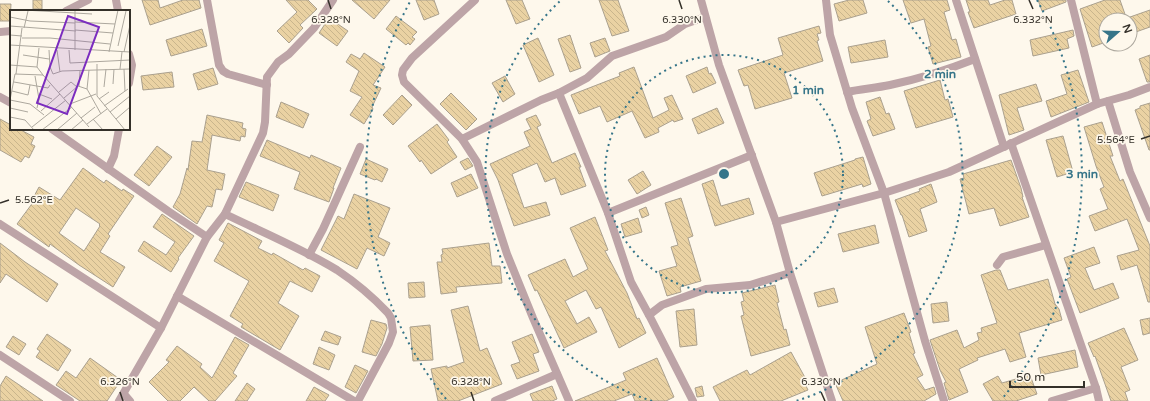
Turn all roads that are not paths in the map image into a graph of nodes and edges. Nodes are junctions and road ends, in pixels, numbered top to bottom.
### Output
1 (88, 0) edge
2 (116, 0) edge
3 (207, 0) edge
4 (333, 0) edge
5 (475, 0) edge
6 (701, 0) edge
7 (826, 0) edge
8 (956, 0) edge
9 (1071, 0) edge
10 (68, 10) edge
11 (118, 10) edge
12 (705, 17) junction
13 (10, 31) edge
14 (0, 32) edge
15 (130, 58) edge
16 (976, 59) junction
17 (130, 77) edge
18 (267, 85) junction
19 (1150, 87) edge
20 (847, 92) junction
21 (559, 93) junction
22 (0, 97) edge
23 (1108, 101) junction
24 (10, 102) edge
25 (1097, 104) junction
26 (53, 130) edge
27 (119, 130) edge
28 (462, 139) junction
29 (1008, 145) junction
30 (360, 147) dead end
31 (752, 155) junction
32 (108, 169) junction
33 (884, 193) junction
34 (608, 213) junction
35 (225, 214) junction
36 (1150, 218) edge
37 (776, 222) junction
38 (0, 224) edge
39 (207, 237) junction
40 (1046, 245) junction
41 (309, 255) junction
42 (997, 265) dead end
43 (790, 273) junction
44 (177, 296) junction
45 (649, 315) junction
46 (161, 328) junction
47 (0, 355) edge
48 (557, 374) junction
49 (1096, 388) junction
50 (121, 397) edge
51 (70, 401) edge
52 (130, 401) edge
53 (354, 401) edge
54 (358, 401) edge
55 (495, 401) edge
56 (569, 401) edge
57 (693, 401) edge
58 (832, 401) edge
59 (944, 401) edge
60 (1052, 401) edge
61 (1099, 401) edge

1 - 10 street
2 - 11 street
3 - 18 street
4 - 18 street
5 - 28 street
6 - 12 street
7 - 20 street
8 - 16 street
9 - 25 street
12 - 21 street
12 - 31 street
13 - 14 street
15 - 17 street
16 - 20 street
16 - 29 street
18 - 35 street
19 - 23 street
20 - 33 street
21 - 28 street
21 - 34 street
22 - 24 street
23 - 25 street
23 - 36 street
25 - 29 street
26 - 32 street
27 - 32 street
28 - 48 street
29 - 33 street
29 - 40 street
30 - 41 street
31 - 34 street
31 - 37 street
32 - 39 street
33 - 37 street
33 - 59 street
34 - 45 street
35 - 39 street
35 - 41 street
37 - 43 street
38 - 46 street
39 - 44 street
40 - 42 street
40 - 49 street
41 - 54 street
43 - 45 street
43 - 58 street
44 - 46 street
44 - 53 street
45 - 57 street
46 - 50 street
47 - 51 street
48 - 55 street
48 - 56 street
49 - 60 street
49 - 61 street
50 - 52 street

